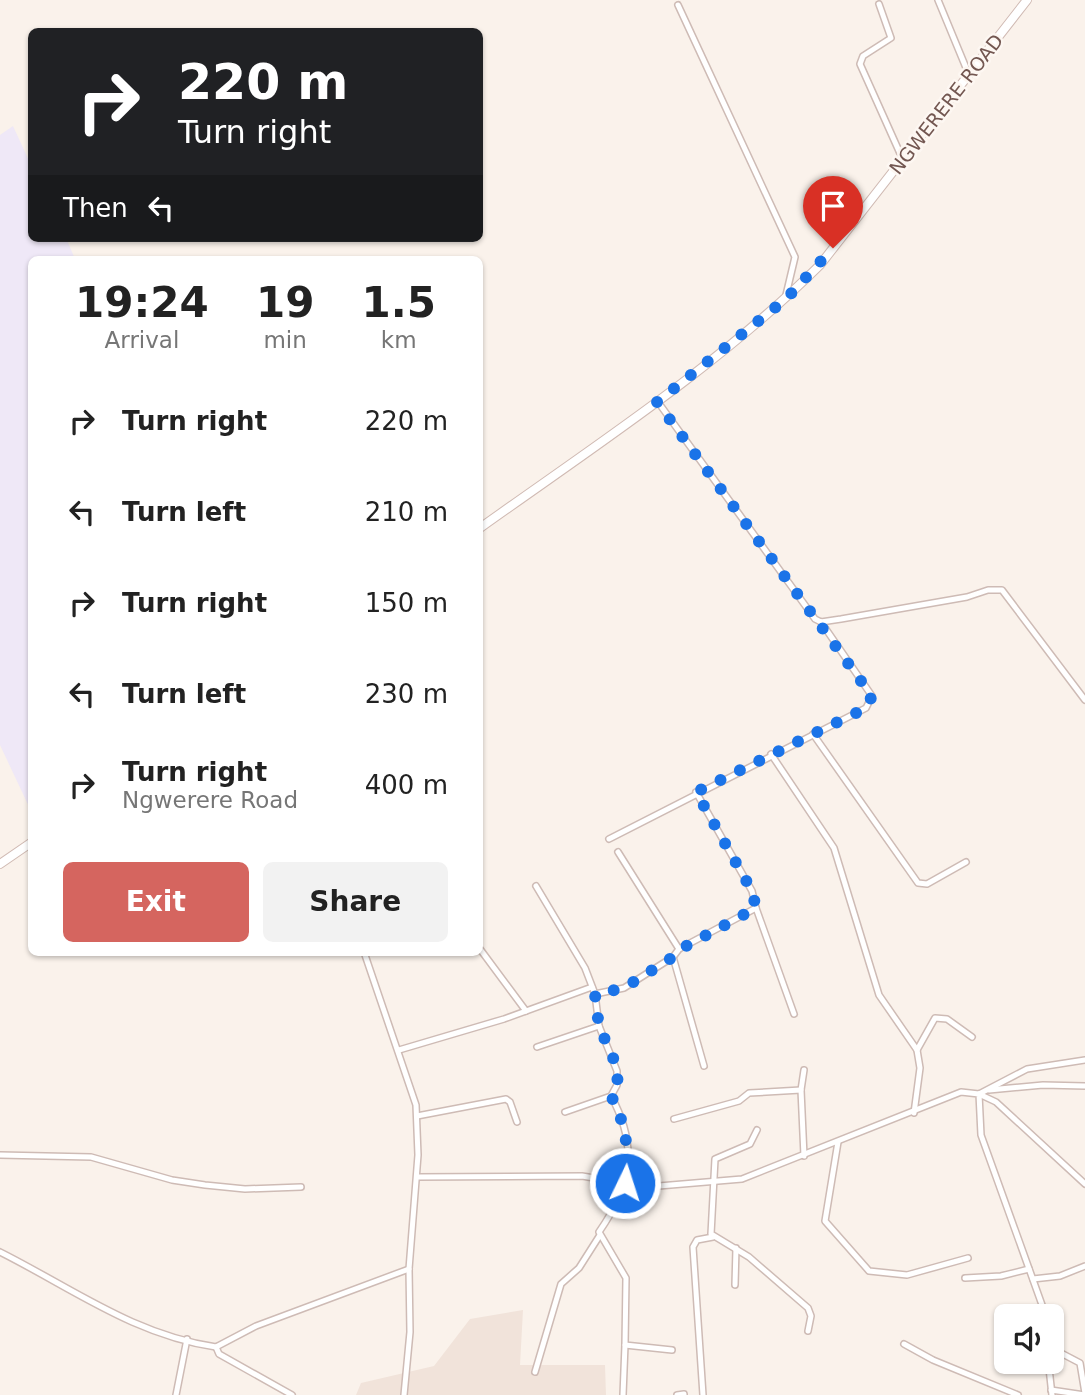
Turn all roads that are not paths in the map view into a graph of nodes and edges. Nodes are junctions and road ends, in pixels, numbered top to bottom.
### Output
1 (938, 0) edge
2 (1027, 0) edge
3 (878, 4) dead end
4 (678, 5) dead end
5 (969, 75) junction
6 (903, 160) junction
7 (786, 299) junction
8 (657, 402) junction
9 (483, 525) edge
10 (821, 622) junction
11 (1085, 700) edge
12 (813, 734) junction
13 (771, 754) junction
14 (696, 792) junction
15 (608, 839) dead end
16 (28, 845) edge
17 (618, 852) dead end
18 (966, 862) dead end
19 (0, 864) edge
20 (536, 886) dead end
21 (756, 908) junction
22 (679, 950) junction
23 (483, 952) edge
24 (365, 956) edge
25 (673, 957) junction
26 (592, 987) junction
27 (595, 994) junction
28 (526, 1011) junction
29 (794, 1014) dead end
30 (599, 1026) junction
31 (972, 1037) dead end
32 (537, 1047) dead end
33 (399, 1050) junction
34 (917, 1050) junction
35 (1085, 1060) edge
36 (704, 1066) dead end
37 (804, 1070) dead end
38 (1085, 1086) edge
39 (801, 1090) junction
40 (983, 1092) junction
41 (611, 1096) junction
42 (565, 1112) dead end
43 (914, 1113) junction
44 (417, 1116) junction
45 (674, 1119) dead end
46 (517, 1122) dead end
47 (757, 1130) dead end
48 (838, 1142) junction
49 (0, 1155) edge
50 (804, 1156) junction
51 (417, 1177) junction
52 (713, 1180) junction
53 (625, 1183) junction
54 (1085, 1184) edge
55 (301, 1187) dead end
56 (600, 1235) junction
57 (713, 1237) junction
58 (736, 1248) junction
59 (0, 1252) edge
60 (968, 1258) dead end
61 (1085, 1266) edge
62 (409, 1269) junction
63 (1029, 1269) junction
64 (965, 1278) dead end
65 (1033, 1279) junction
66 (735, 1284) dead end
67 (1042, 1304) edge
68 (808, 1331) dead end
69 (187, 1339) junction
70 (904, 1344) dead end
71 (625, 1345) junction
72 (216, 1347) junction
73 (672, 1350) dead end
74 (1064, 1355) edge
75 (535, 1372) dead end
76 (1050, 1374) edge
77 (1051, 1392) edge
78 (1085, 1394) edge
79 (176, 1395) edge
80 (292, 1395) edge
81 (404, 1395) edge
82 (624, 1395) edge
83 (703, 1395) edge
84 (1018, 1395) edge

1 - 5 street
2 - 5 main road, NGWERERE ROAD
3 - 6 street
4 - 7 street
5 - 6 main road, NGWERERE ROAD
6 - 7 main road, NGWERERE ROAD
7 - 8 main road, NGWERERE ROAD
8 - 9 main road, NGWERERE ROAD
8 - 10 street
10 - 11 street
10 - 12 street
12 - 13 street
12 - 18 street
13 - 14 street
13 - 34 street
14 - 15 street
14 - 21 street
16 - 19 main road
17 - 22 street
20 - 26 street
21 - 22 street
21 - 29 street
22 - 25 street
23 - 28 street
24 - 33 street
25 - 27 street
25 - 36 street
26 - 27 street
26 - 28 street
27 - 30 street
28 - 33 street
30 - 32 street
30 - 41 street
31 - 34 street
33 - 44 street
34 - 43 street
35 - 40 street
37 - 39 street
38 - 40 street
39 - 45 street
39 - 50 street
40 - 43 street
40 - 54 street
40 - 63 street
41 - 42 street
41 - 53 street
43 - 48 street
44 - 46 street
44 - 51 street
47 - 52 street
48 - 50 street
48 - 60 street
49 - 55 street
50 - 52 street
51 - 53 street
51 - 62 street
52 - 53 street
52 - 57 street
53 - 56 street
56 - 71 street
56 - 75 street
57 - 58 street
57 - 83 street
58 - 66 street
58 - 68 street
59 - 69 street
61 - 65 street
62 - 72 street
62 - 81 street
63 - 64 street
63 - 65 street
65 - 67 street
69 - 72 street
69 - 79 street
70 - 84 street
71 - 73 street
71 - 82 street
72 - 80 street
74 - 78 street
76 - 77 street
77 - 78 street

